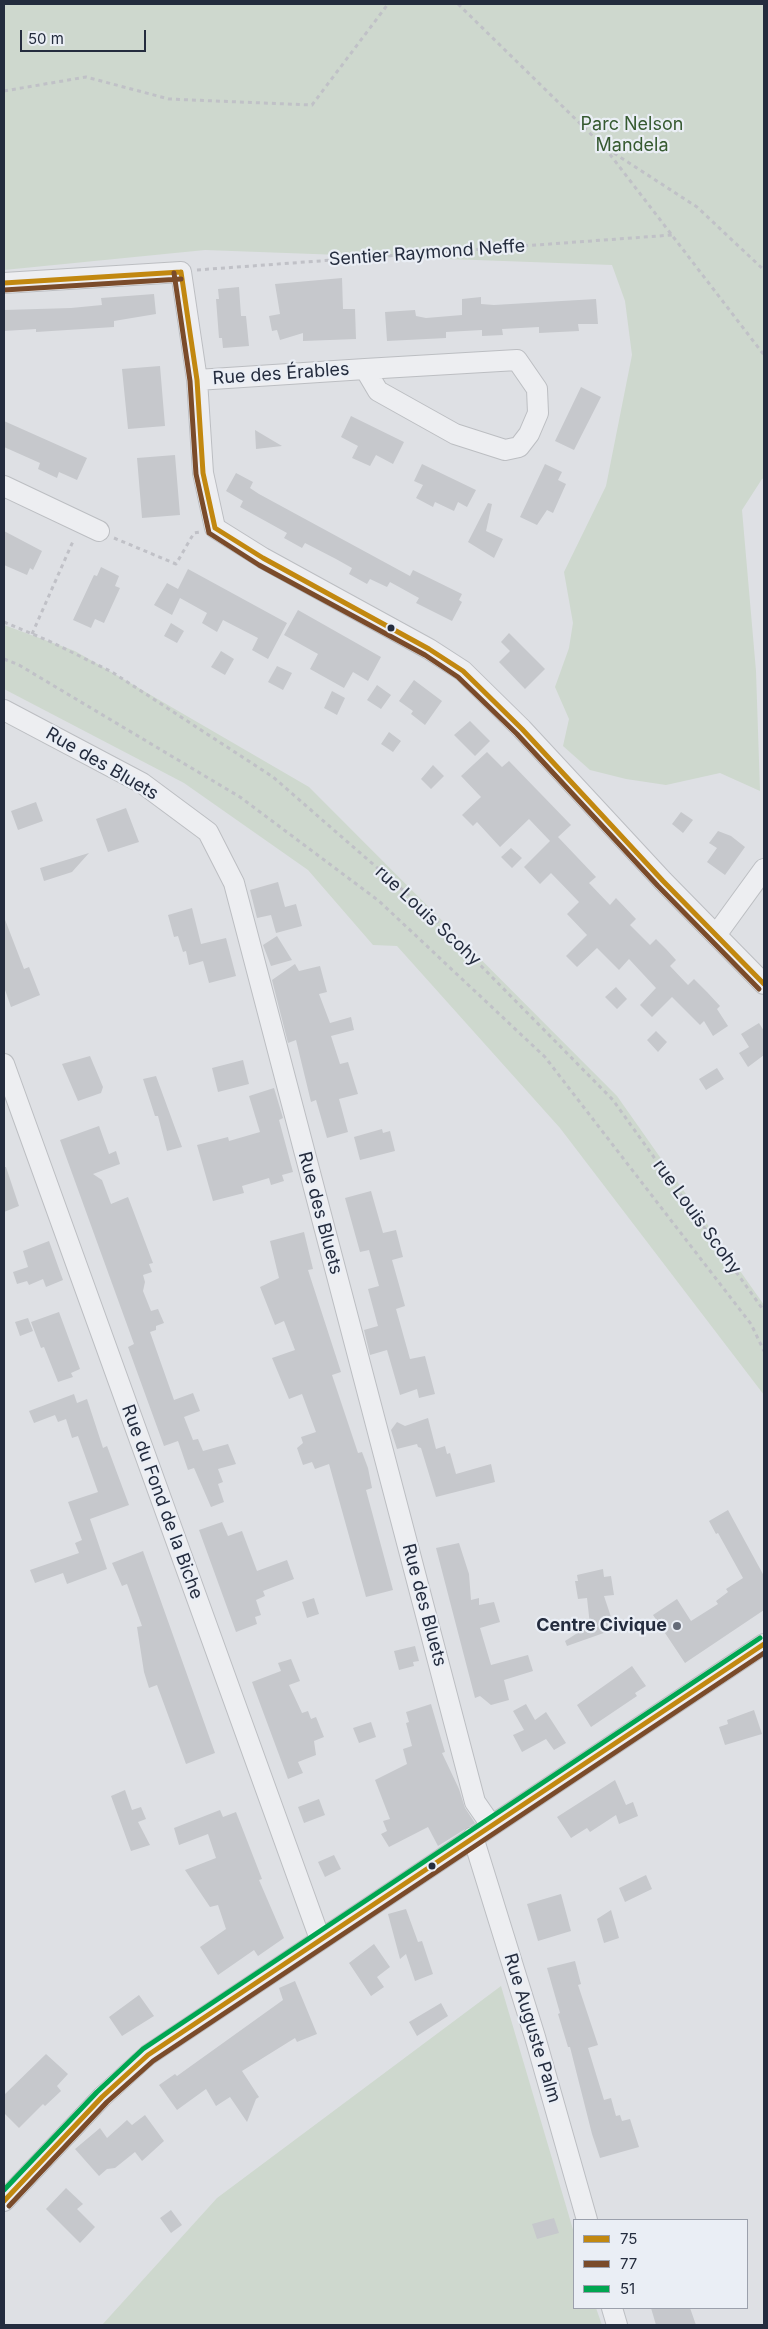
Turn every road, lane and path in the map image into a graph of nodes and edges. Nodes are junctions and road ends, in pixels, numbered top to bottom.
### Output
1 (388, 4) edge
2 (458, 4) edge
3 (4, 91) edge
4 (603, 146) junction
5 (672, 235) junction
6 (764, 270) edge
7 (181, 272) junction
8 (4, 283) edge
9 (764, 355) edge
10 (365, 369) junction
11 (197, 380) junction
12 (4, 486) edge
13 (90, 527) junction
14 (215, 528) junction
15 (4, 622) edge
16 (32, 634) junction
17 (4, 659) edge
18 (4, 710) edge
19 (764, 869) edge
20 (716, 935) junction
21 (764, 984) edge
22 (4, 1064) edge
23 (764, 1311) edge
24 (764, 1351) edge
25 (764, 1644) edge
26 (491, 1825) junction
27 (473, 1837) junction
28 (320, 1939) junction
29 (4, 2201) edge
30 (587, 2219) edge
31 (612, 2309) edge
32 (617, 2325) edge

1 - 3 path
2 - 4 path
4 - 5 path
4 - 6 path
5 - 7 path, Sentier Raymond Neffe
5 - 9 path
7 - 8 street
7 - 11 street
10 - 10 street, Rue des Érables
10 - 11 street, Rue des Érables
11 - 14 street
12 - 13 street
13 - 14 path
13 - 16 path
14 - 20 street
15 - 16 path, rue Louis Scohy
16 - 23 path, rue Louis Scohy
17 - 24 path
18 - 26 street, Rue des Bluets
19 - 20 street
20 - 21 street
22 - 28 street, Rue du Fond de la Biche
25 - 26 street
26 - 27 street
27 - 28 street
27 - 30 street, Rue Auguste Palm
28 - 29 street
31 - 32 street

